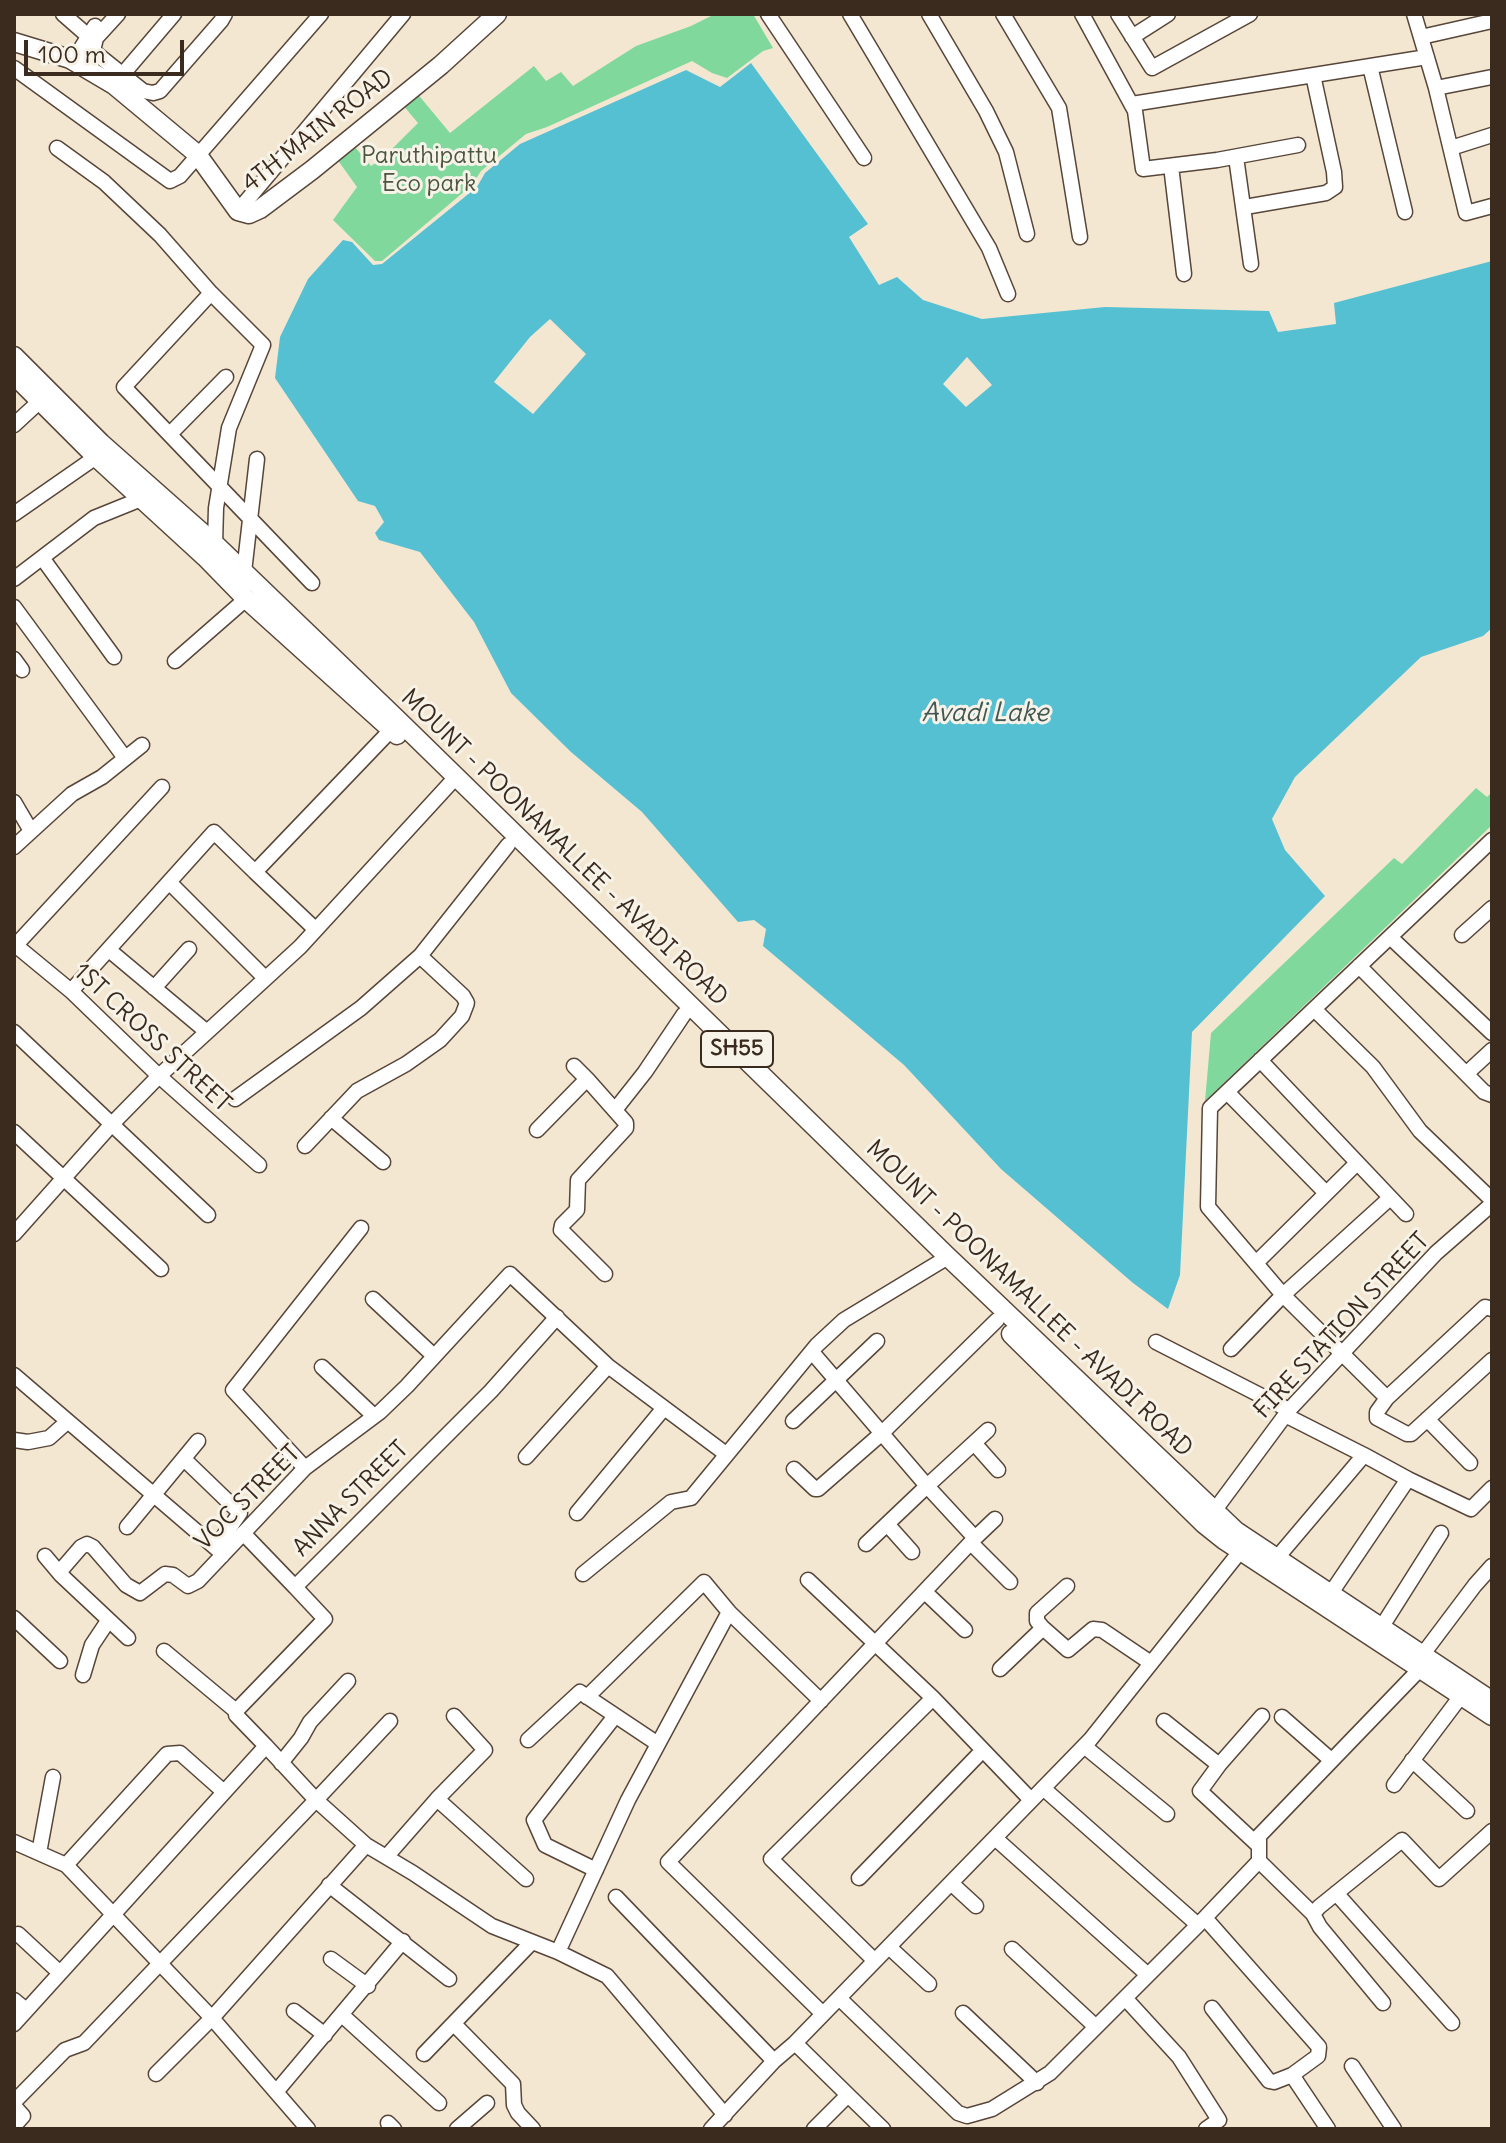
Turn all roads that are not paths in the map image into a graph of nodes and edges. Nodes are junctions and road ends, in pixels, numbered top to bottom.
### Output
1 (63, 14) edge
2 (105, 14) edge
3 (118, 14) edge
4 (174, 14) edge
5 (225, 14) edge
6 (321, 14) edge
7 (403, 14) edge
8 (768, 14) edge
9 (850, 14) edge
10 (929, 14) edge
11 (1003, 14) edge
12 (1082, 14) edge
13 (1118, 14) edge
14 (1168, 14) edge
15 (1250, 14) edge
16 (1414, 14) edge
17 (488, 17) edge
18 (1492, 21) edge
19 (87, 35) junction
20 (1132, 37) junction
21 (1421, 37) junction
22 (14, 42) edge
23 (1427, 57) junction
24 (73, 61) junction
25 (1370, 66) junction
26 (14, 68) edge
27 (1313, 75) junction
28 (1492, 77) edge
29 (118, 80) junction
30 (1436, 88) junction
31 (1132, 104) junction
32 (1492, 135) edge
33 (1298, 145) dead end
34 (57, 148) dead end
35 (1451, 148) junction
36 (197, 154) junction
37 (1236, 157) junction
38 (864, 158) dead end
39 (1171, 166) junction
40 (1492, 206) edge
41 (1245, 207) junction
42 (238, 211) junction
43 (1405, 212) dead end
44 (1027, 234) dead end
45 (1080, 237) dead end
46 (1251, 264) dead end
47 (1184, 274) dead end
48 (211, 293) junction
49 (1008, 294) dead end
50 (14, 356) edge
51 (14, 375) edge
52 (226, 377) dead end
53 (40, 401) junction
54 (14, 425) edge
55 (170, 434) junction
56 (96, 457) junction
57 (257, 459) dead end
58 (220, 487) junction
59 (141, 499) junction
60 (14, 514) edge
61 (250, 519) junction
62 (215, 544) junction
63 (43, 559) junction
64 (244, 572) junction
65 (14, 579) edge
66 (312, 583) dead end
67 (246, 599) junction
68 (14, 607) edge
69 (114, 657) dead end
70 (175, 661) dead end
71 (391, 730) junction
72 (142, 745) dead end
73 (125, 758) junction
74 (452, 781) junction
75 (162, 787) dead end
76 (14, 802) edge
77 (31, 831) junction
78 (1492, 840) edge
79 (508, 845) junction
80 (14, 847) edge
81 (255, 872) junction
82 (170, 883) junction
83 (1491, 912) edge
84 (315, 929) junction
85 (1462, 935) dead end
86 (1390, 937) junction
87 (14, 945) edge
88 (189, 949) dead end
89 (109, 950) junction
90 (420, 956) junction
91 (1359, 966) junction
92 (265, 978) junction
93 (154, 988) junction
94 (71, 991) junction
95 (1314, 1009) junction
96 (684, 1014) junction
97 (14, 1032) edge
98 (207, 1032) junction
99 (1492, 1033) edge
100 (1492, 1050) edge
101 (1260, 1060) junction
102 (574, 1066) dead end
103 (1466, 1074) junction
104 (159, 1076) junction
105 (587, 1079) junction
106 (1227, 1092) junction
107 (1492, 1095) edge
108 (235, 1099) dead end
109 (615, 1110) junction
110 (331, 1118) junction
111 (111, 1125) junction
112 (537, 1130) dead end
113 (14, 1132) edge
114 (305, 1146) dead end
115 (383, 1162) dead end
116 (1357, 1163) junction
117 (259, 1165) dead end
118 (63, 1177) junction
119 (1326, 1193) junction
120 (1390, 1198) junction
121 (1492, 1202) edge
122 (1406, 1214) dead end
123 (208, 1215) dead end
124 (361, 1228) dead end
125 (14, 1234) edge
126 (943, 1260) junction
127 (1256, 1263) junction
128 (161, 1269) dead end
129 (605, 1274) dead end
130 (1283, 1295) junction
131 (373, 1299) dead end
132 (1492, 1309) edge
133 (557, 1317) junction
134 (997, 1320) junction
135 (877, 1341) dead end
136 (1156, 1342) dead end
137 (1231, 1349) dead end
138 (812, 1352) junction
139 (1341, 1354) junction
140 (434, 1356) junction
141 (1492, 1360) edge
142 (608, 1366) junction
143 (322, 1367) dead end
144 (14, 1375) edge
145 (836, 1381) junction
146 (1387, 1398) junction
147 (664, 1408) junction
148 (1287, 1412) junction
149 (374, 1416) junction
150 (1427, 1419) junction
151 (793, 1421) dead end
152 (67, 1422) junction
153 (988, 1430) dead end
154 (881, 1434) junction
155 (14, 1440) edge
156 (198, 1441) dead end
157 (974, 1443) junction
158 (726, 1454) junction
159 (1364, 1455) junction
160 (526, 1457) dead end
161 (184, 1459) junction
162 (1470, 1463) dead end
163 (305, 1468) junction
164 (794, 1469) dead end
165 (998, 1470) dead end
166 (1408, 1479) junction
167 (927, 1486) junction
168 (1492, 1488) edge
169 (154, 1497) junction
170 (577, 1513) dead end
171 (1209, 1517) junction
172 (995, 1519) dead end
173 (887, 1524) junction
174 (127, 1527) dead end
175 (243, 1533) junction
176 (1441, 1533) dead end
177 (973, 1541) junction
178 (866, 1544) dead end
179 (1244, 1546) junction
180 (912, 1552) dead end
181 (220, 1553) junction
182 (45, 1556) dead end
183 (1276, 1559) junction
184 (1492, 1566) edge
185 (583, 1574) dead end
186 (61, 1575) junction
187 (808, 1580) dead end
188 (1010, 1582) dead end
189 (1067, 1586) dead end
190 (295, 1587) junction
191 (925, 1592) junction
192 (1331, 1593) junction
193 (729, 1612) junction
194 (14, 1618) edge
195 (108, 1621) junction
196 (1043, 1628) junction
197 (1381, 1628) junction
198 (965, 1630) dead end
199 (128, 1638) dead end
200 (875, 1645) junction
201 (164, 1651) dead end
202 (60, 1661) dead end
203 (1422, 1662) junction
204 (1151, 1663) junction
205 (1000, 1669) dead end
206 (83, 1675) dead end
207 (348, 1681) dead end
208 (1461, 1696) junction
209 (587, 1697) junction
210 (933, 1698) junction
211 (821, 1701) junction
212 (1492, 1701) edge
213 (236, 1711) junction
214 (454, 1716) dead end
215 (615, 1716) junction
216 (1262, 1716) dead end
217 (1492, 1716) edge
218 (1282, 1717) dead end
219 (390, 1721) dead end
220 (1164, 1721) dead end
221 (528, 1740) dead end
222 (658, 1744) junction
223 (266, 1746) junction
224 (1084, 1746) junction
225 (983, 1750) junction
226 (1331, 1760) junction
227 (1412, 1760) junction
228 (281, 1763) junction
229 (1219, 1765) junction
230 (53, 1777) dead end
231 (1394, 1785) dead end
232 (1043, 1788) junction
233 (224, 1792) junction
234 (437, 1799) junction
235 (316, 1800) junction
236 (1031, 1800) junction
237 (1467, 1811) dead end
238 (1167, 1814) dead end
239 (1492, 1831) edge
240 (995, 1838) junction
241 (14, 1842) edge
242 (366, 1845) junction
243 (39, 1853) junction
244 (1259, 1854) junction
245 (387, 1856) junction
246 (66, 1865) junction
247 (596, 1870) junction
248 (859, 1878) dead end
249 (526, 1879) dead end
250 (951, 1883) junction
251 (329, 1885) junction
252 (1336, 1893) junction
253 (616, 1897) dead end
254 (976, 1906) dead end
255 (1313, 1914) junction
256 (113, 1915) junction
257 (1201, 1922) junction
258 (18, 1934) dead end
259 (403, 1941) junction
260 (532, 1942) junction
261 (889, 1947) junction
262 (1012, 1949) dead end
263 (558, 1952) junction
264 (331, 1959) dead end
265 (875, 1961) junction
266 (160, 1964) junction
267 (60, 1973) junction
268 (1148, 1975) junction
269 (449, 1979) dead end
270 (929, 1984) dead end
271 (368, 1986) junction
272 (839, 1998) junction
273 (1125, 1998) junction
274 (14, 2000) edge
275 (1383, 2003) dead end
276 (1212, 2008) dead end
277 (26, 2010) junction
278 (294, 2011) dead end
279 (963, 2013) dead end
280 (823, 2014) junction
281 (342, 2015) junction
282 (212, 2018) junction
283 (1452, 2023) dead end
284 (14, 2024) edge
285 (454, 2024) junction
286 (1096, 2027) junction
287 (325, 2035) junction
288 (795, 2043) junction
289 (424, 2054) dead end
290 (774, 2061) junction
291 (1352, 2066) dead end
292 (156, 2074) dead end
293 (1292, 2075) junction
294 (1037, 2083) junction
295 (276, 2092) junction
296 (848, 2095) junction
297 (439, 2103) dead end
298 (487, 2103) dead end
299 (14, 2104) edge
300 (725, 2115) junction
301 (14, 2126) edge
302 (308, 2129) edge
303 (457, 2129) edge
304 (533, 2129) edge
305 (711, 2129) edge
306 (814, 2129) edge
307 (883, 2129) edge
308 (1206, 2129) edge
309 (1328, 2129) edge
310 (1394, 2129) edge

1 - 19 street
2 - 19 street
3 - 29 street
4 - 29 street
5 - 29 street
6 - 36 street
7 - 42 street
8 - 38 street
9 - 49 street
10 - 44 street
11 - 45 street
12 - 31 street
13 - 20 street
14 - 20 street
15 - 20 street
16 - 21 street
17 - 42 main road, 4TH MAIN ROAD
18 - 21 street
19 - 24 street
21 - 23 street
22 - 24 main road, 4TH MAIN ROAD
23 - 25 street
23 - 30 street
24 - 29 main road, 4TH MAIN ROAD
25 - 27 street
25 - 43 street
26 - 36 street
27 - 31 street
27 - 41 street
28 - 30 street
29 - 36 main road, 4TH MAIN ROAD
30 - 35 street
31 - 39 street
32 - 35 street
33 - 37 street
34 - 48 street
35 - 40 street
36 - 42 main road, 4TH MAIN ROAD
37 - 39 street
37 - 41 street
39 - 47 street
41 - 46 street
48 - 55 street
48 - 58 street
50 - 62 main road, MOUNT - POONAMALLEE - AVADI ROAD / SH55
51 - 53 main road, MOUNT - POONAMALLEE - AVADI ROAD / SH55
52 - 55 street
53 - 54 street
53 - 56 main road, MOUNT - POONAMALLEE - AVADI ROAD / SH55
55 - 58 street
56 - 59 main road, MOUNT - POONAMALLEE - AVADI ROAD / SH55
56 - 60 street
57 - 61 street
58 - 61 street
58 - 62 street
59 - 63 street
59 - 67 main road, MOUNT - POONAMALLEE - AVADI ROAD / SH55
61 - 64 street
61 - 66 street
62 - 64 main road, MOUNT - POONAMALLEE - AVADI ROAD / SH55
63 - 65 street
63 - 69 street
64 - 74 main road, MOUNT - POONAMALLEE - AVADI ROAD / SH55
67 - 70 street
67 - 71 main road, MOUNT - POONAMALLEE - AVADI ROAD / SH55
68 - 73 street
71 - 74 main road, MOUNT - POONAMALLEE - AVADI ROAD / SH55
71 - 81 street
72 - 73 street
73 - 77 street
74 - 79 main road, MOUNT - POONAMALLEE - AVADI ROAD / SH55
74 - 84 street
74 - 126 main road, MOUNT - POONAMALLEE - AVADI ROAD / SH55
75 - 87 street
76 - 77 street
77 - 80 street
78 - 86 street
79 - 90 street
79 - 96 main road, MOUNT - POONAMALLEE - AVADI ROAD / SH55
81 - 82 street
81 - 84 street
82 - 89 street
82 - 92 street
83 - 85 street
84 - 92 street
86 - 91 street
86 - 99 street
87 - 94 street, 1ST CROSS STREET
88 - 93 street
89 - 93 street
89 - 94 street
90 - 108 street
90 - 110 street
91 - 95 street
91 - 103 street
92 - 98 street
93 - 98 street
94 - 104 street, 1ST CROSS STREET
95 - 101 street
95 - 121 street
96 - 109 street
96 - 126 main road, MOUNT - POONAMALLEE - AVADI ROAD / SH55
97 - 111 street
98 - 104 street
100 - 103 street
101 - 106 street
101 - 116 street
102 - 105 street
103 - 107 street
104 - 111 street
104 - 117 street, 1ST CROSS STREET
105 - 109 street
105 - 112 street
106 - 119 street
106 - 127 street
109 - 129 street
110 - 114 street
110 - 115 street
111 - 118 street
111 - 123 street
113 - 118 street
116 - 119 street
116 - 120 street
118 - 125 street
118 - 128 street
119 - 127 street
120 - 122 street
120 - 130 street
121 - 139 street, FIRE STATION STREET
124 - 163 street
126 - 134 main road, MOUNT - POONAMALLEE - AVADI ROAD / SH55
126 - 138 street
126 - 171 main road, MOUNT - POONAMALLEE - AVADI ROAD / SH55
127 - 130 street
130 - 137 street
130 - 139 street
131 - 140 street
132 - 146 street
133 - 140 street, VOC STREET
133 - 142 street
133 - 190 street, ANNA STREET
134 - 154 street
134 - 171 main road, MOUNT - POONAMALLEE - AVADI ROAD / SH55
135 - 145 street
136 - 148 street
138 - 145 street
138 - 158 street
139 - 146 street
139 - 148 street, FIRE STATION STREET
140 - 149 street, VOC STREET
141 - 150 street
142 - 147 street
142 - 160 street
143 - 149 street
144 - 152 street
145 - 151 street
145 - 154 street
146 - 150 street
147 - 158 street
147 - 170 street
148 - 159 street
148 - 171 street, FIRE STATION STREET
149 - 163 street, VOC STREET
150 - 162 street
152 - 155 street
152 - 169 street
153 - 157 street
154 - 164 street
154 - 167 street
156 - 161 street
157 - 165 street
157 - 167 street
158 - 185 street
159 - 166 street
159 - 183 street
161 - 169 street
161 - 181 street
163 - 175 street, VOC STREET
166 - 168 street
166 - 192 street
167 - 173 street
167 - 177 street
169 - 174 street
169 - 181 street
171 - 179 main road, MOUNT - POONAMALLEE - AVADI ROAD / SH55
172 - 177 street
173 - 178 street
173 - 180 street
175 - 181 street, VOC STREET
175 - 190 street
176 - 197 street
177 - 188 street
177 - 191 street
179 - 183 main road, MOUNT - POONAMALLEE - AVADI ROAD / SH55
179 - 203 main road, MOUNT - POONAMALLEE - AVADI ROAD / SH55
179 - 204 street
181 - 186 street, VOC STREET
182 - 186 street
183 - 192 main road, MOUNT - POONAMALLEE - AVADI ROAD / SH55
184 - 203 street
186 - 195 street
187 - 200 street
189 - 196 street
190 - 213 street, ANNA STREET
191 - 198 street
191 - 200 street
192 - 197 main road, MOUNT - POONAMALLEE - AVADI ROAD / SH55
193 - 209 street
193 - 211 street
193 - 222 street
194 - 202 street
195 - 199 street
195 - 206 street
196 - 204 street
196 - 205 street
197 - 203 main road, MOUNT - POONAMALLEE - AVADI ROAD / SH55
200 - 210 street
200 - 211 street
201 - 213 street
203 - 208 main road, MOUNT - POONAMALLEE - AVADI ROAD / SH55
203 - 212 main road, MOUNT - POONAMALLEE - AVADI ROAD / SH55
203 - 226 street
204 - 224 street
207 - 228 street
208 - 217 main road, MOUNT - POONAMALLEE - AVADI ROAD / SH55
208 - 227 street
209 - 215 street
209 - 221 street
210 - 225 street
210 - 265 street
211 - 280 street
213 - 223 street
214 - 234 street
215 - 222 street
215 - 247 street
216 - 229 street
218 - 226 street
219 - 235 street
220 - 229 street
222 - 247 street
223 - 228 street
223 - 233 street
224 - 232 street
224 - 238 street
225 - 236 street
225 - 248 street
226 - 244 street
227 - 231 street
227 - 237 street
228 - 235 street
229 - 244 street
230 - 243 street
232 - 236 street
232 - 257 street
233 - 246 street
233 - 256 street
234 - 245 street
234 - 249 street
235 - 242 street
235 - 266 street
236 - 240 street
239 - 252 street
240 - 250 street
240 - 268 street
241 - 243 street
242 - 245 street
242 - 251 street
243 - 246 street
244 - 255 street
244 - 257 street
245 - 260 street
246 - 256 street
247 - 263 street
250 - 254 street
250 - 261 street
251 - 259 street
251 - 282 street
252 - 255 street
252 - 283 street
253 - 290 street
255 - 275 street
256 - 266 street
256 - 267 street
257 - 268 street
257 - 293 street
258 - 267 street
259 - 269 street
259 - 271 street
260 - 263 street
260 - 285 street
261 - 265 street
261 - 270 street
262 - 286 street
263 - 300 street
264 - 271 street
265 - 272 street
266 - 282 street
266 - 299 street
267 - 277 street
268 - 273 street
271 - 281 street
272 - 280 street
272 - 294 street
273 - 286 street
273 - 308 street
274 - 277 street
276 - 293 street
277 - 284 street
278 - 287 street
279 - 294 street
280 - 288 street
281 - 287 street
281 - 297 street
282 - 292 street
282 - 295 street
285 - 289 street
285 - 304 street
286 - 294 street
287 - 295 street
288 - 290 street
288 - 296 street
290 - 300 street
291 - 310 street
293 - 309 street
295 - 302 street
296 - 306 street
296 - 307 street
298 - 303 street
299 - 301 street
300 - 305 street

